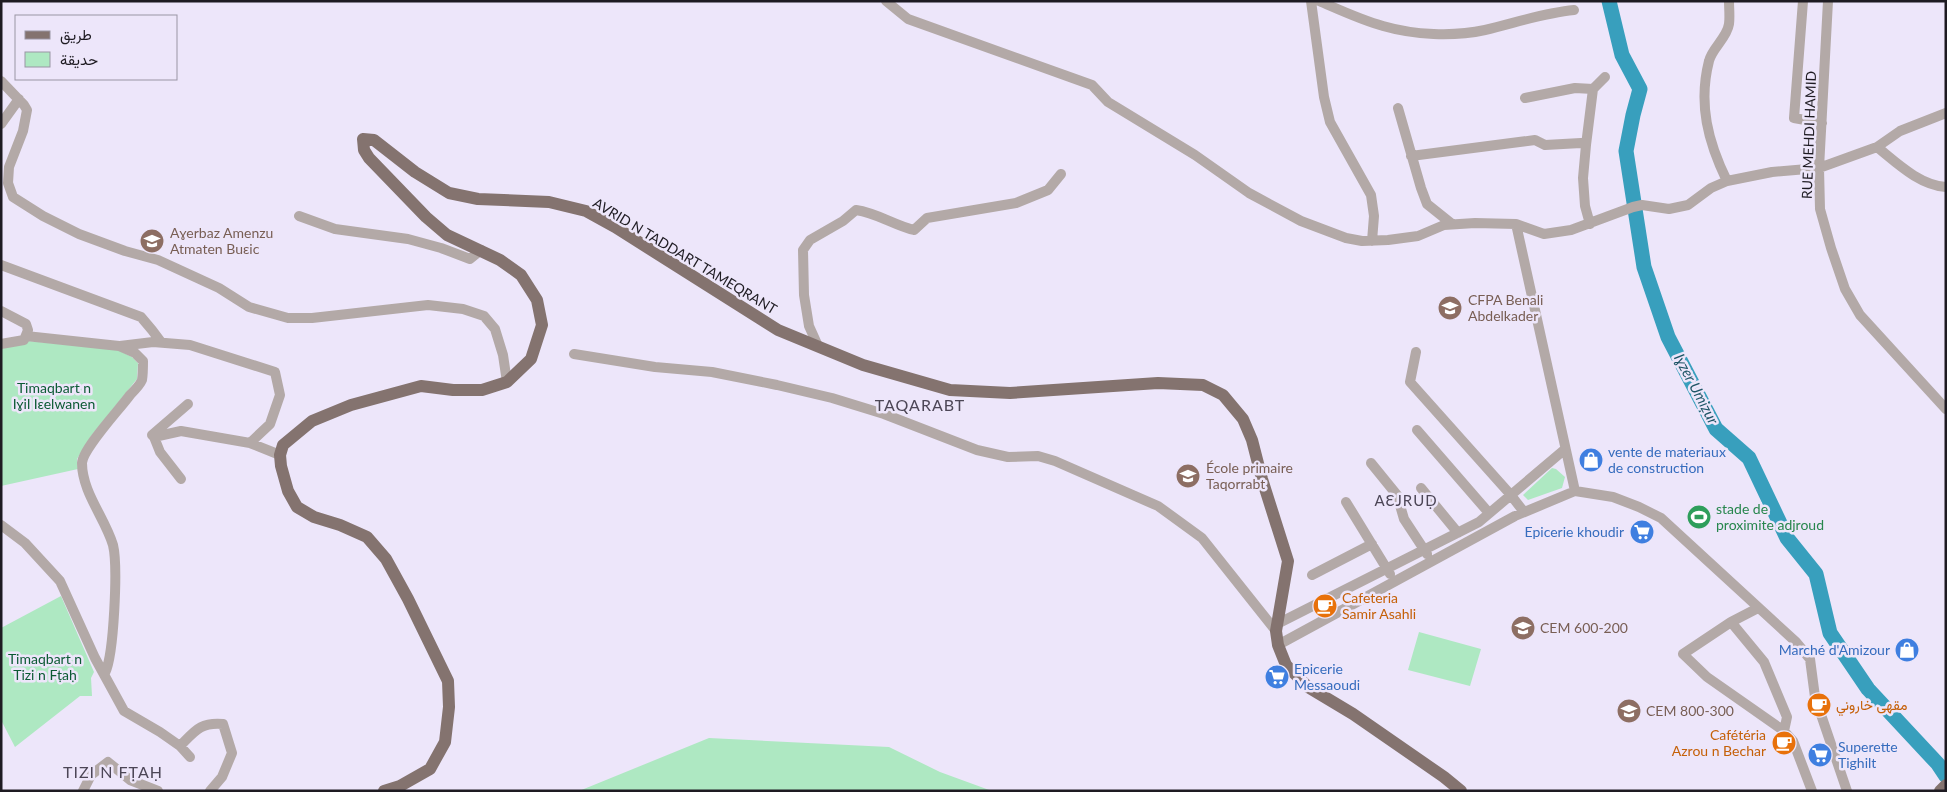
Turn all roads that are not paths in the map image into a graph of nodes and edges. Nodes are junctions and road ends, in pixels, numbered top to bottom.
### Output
1 (886, 1) edge
2 (1311, 1) edge
3 (1319, 1) edge
4 (1729, 1) edge
5 (1803, 1) edge
6 (1828, 1) edge
7 (1574, 10) dead end
8 (1605, 77) dead end
9 (1, 81) edge
10 (1593, 90) junction
11 (1525, 98) dead end
12 (19, 99) junction
13 (1398, 108) dead end
14 (1946, 114) edge
15 (1822, 123) junction
16 (1, 124) edge
17 (1586, 145) junction
18 (1877, 147) junction
19 (1411, 156) junction
20 (1819, 168) junction
21 (1061, 174) dead end
22 (1727, 180) junction
23 (1946, 187) edge
24 (299, 216) dead end
25 (1452, 224) junction
26 (1516, 224) junction
27 (1590, 224) junction
28 (1372, 241) junction
29 (480, 250) junction
30 (1, 264) edge
31 (1, 311) edge
32 (26, 336) junction
33 (160, 342) junction
34 (1, 344) edge
35 (119, 346) junction
36 (818, 346) junction
37 (1416, 352) dead end
38 (574, 354) dead end
39 (507, 382) junction
40 (188, 404) dead end
41 (1946, 409) edge
42 (1417, 430) dead end
43 (154, 437) junction
44 (250, 443) junction
45 (1564, 450) junction
46 (280, 455) junction
47 (1371, 463) dead end
48 (181, 480) dead end
49 (1421, 488) dead end
50 (1574, 491) junction
51 (1510, 494) junction
52 (1346, 502) dead end
53 (1524, 512) junction
54 (1489, 513) junction
55 (1, 525) edge
56 (1458, 532) junction
57 (1372, 544) junction
58 (1425, 550) junction
59 (1432, 561) junction
60 (1386, 569) junction
61 (1312, 575) dead end
62 (1395, 581) junction
63 (1758, 608) junction
64 (1731, 622) junction
65 (1278, 627) junction
66 (1278, 644) junction
67 (105, 673) junction
68 (1784, 731) junction
69 (180, 746) junction
70 (190, 757) dead end
71 (1946, 785) edge
72 (82, 791) edge
73 (158, 791) edge
74 (210, 791) edge
75 (384, 791) edge
76 (1461, 791) edge
77 (1812, 791) edge
78 (1847, 791) edge
79 (1940, 791) edge

1 - 28 street
2 - 28 street
3 - 7 street
4 - 22 street
5 - 15 street
6 - 15 street, RUE MEHDI HAMID
8 - 10 street
9 - 12 street
10 - 11 street
10 - 17 street
12 - 16 street
12 - 39 street
13 - 19 street
14 - 18 street
15 - 20 street, RUE MEHDI HAMID
17 - 19 street
17 - 27 street
18 - 20 street
18 - 23 street
19 - 25 street
20 - 22 street
20 - 41 street, RUE MEHDI HAMID
21 - 36 street
22 - 27 street
24 - 29 street
25 - 26 street
25 - 28 street
26 - 27 street
26 - 45 street
29 - 36 main road, AVRID N TADDART TAMEQRANT
29 - 39 main road, AVRID N TADDART TAMEQRANT
30 - 33 street
31 - 32 street
32 - 34 street
32 - 35 street
33 - 35 street
33 - 44 street
35 - 67 street
36 - 65 main road, AVRID N TADDART TAMEQRANT
37 - 51 street
38 - 65 street
39 - 46 main road, AVRID N TADDART TAMEQRANT
40 - 43 street
42 - 54 street
43 - 44 street
43 - 48 street
44 - 46 street
45 - 50 street
45 - 51 street
46 - 75 main road
47 - 58 street
49 - 56 street
50 - 53 street
50 - 63 street
51 - 53 street
51 - 54 street
52 - 57 street
53 - 59 street
54 - 56 street
55 - 67 street
56 - 58 street
57 - 60 street
57 - 61 street
58 - 59 street
58 - 60 street
59 - 62 street
60 - 62 street
60 - 65 street
62 - 66 street
63 - 64 street
63 - 78 street
64 - 68 street
64 - 68 street
65 - 66 main road, AVRID N TADDART TAMEQRANT
66 - 76 main road, AVRID N TADDART TAMEQRANT
67 - 69 street
68 - 77 street
69 - 70 street
69 - 74 street
71 - 79 main road
72 - 73 street

